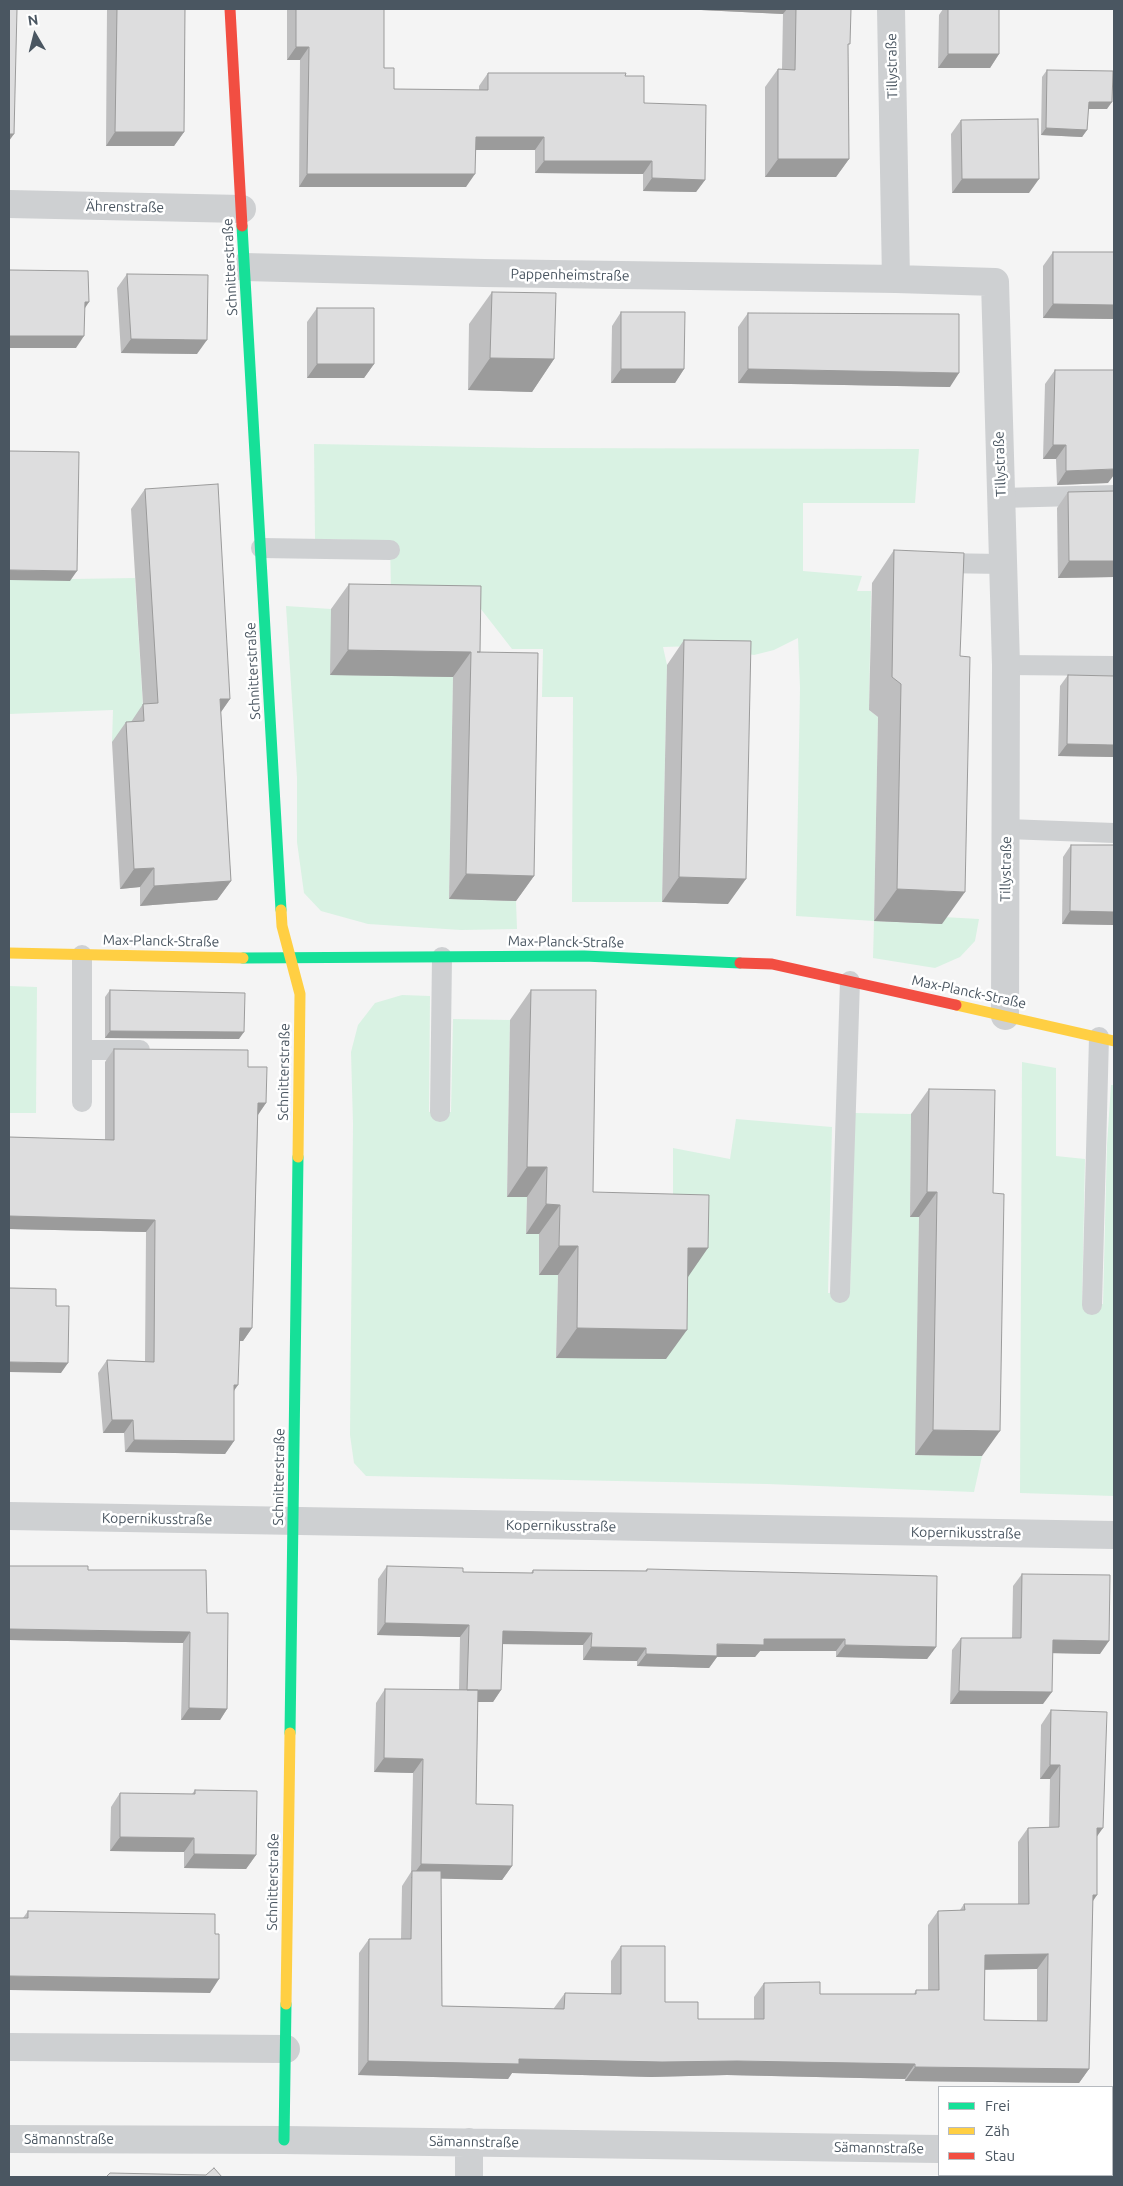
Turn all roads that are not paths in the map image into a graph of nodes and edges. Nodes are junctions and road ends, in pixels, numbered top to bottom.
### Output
1 (230, 9) edge
2 (891, 9) edge
3 (9, 204) edge
4 (242, 209) junction
5 (244, 267) junction
6 (896, 279) junction
7 (1114, 495) edge
8 (1001, 498) junction
9 (261, 548) junction
10 (390, 550) dead end
11 (927, 563) edge
12 (1003, 564) junction
13 (1006, 665) junction
14 (1114, 666) edge
15 (1007, 829) junction
16 (1114, 833) edge
17 (9, 953) edge
18 (82, 955) junction
19 (442, 958) junction
20 (291, 959) junction
21 (850, 981) junction
22 (1005, 1016) junction
23 (1107, 1039) edge
24 (82, 1050) junction
25 (161, 1050) edge
26 (82, 1102) dead end
27 (440, 1112) dead end
28 (840, 1293) dead end
29 (1092, 1305) dead end
30 (9, 1516) edge
31 (293, 1522) junction
32 (1114, 1535) edge
33 (9, 2047) edge
34 (286, 2049) junction
35 (9, 2139) edge
36 (284, 2140) junction
37 (469, 2142) junction
38 (938, 2149) edge
39 (469, 2177) edge

1 - 4 street, Schnitterstraße
2 - 6 street, Tillystraße
3 - 4 street, Ährenstraße
4 - 5 street, Schnitterstraße
5 - 6 street, Pappenheimstraße
5 - 9 street, Schnitterstraße
6 - 8 street, Tillystraße
7 - 8 lane
8 - 12 street, Tillystraße
9 - 10 lane
9 - 20 street, Schnitterstraße
11 - 12 lane
12 - 13 street, Tillystraße
13 - 14 lane
13 - 15 street, Tillystraße
15 - 16 lane
15 - 22 street, Tillystraße
17 - 18 street, Max-Planck-Straße
18 - 20 street, Max-Planck-Straße
18 - 24 lane
19 - 20 street, Max-Planck-Straße
19 - 21 street, Max-Planck-Straße
19 - 27 lane
20 - 31 street, Schnitterstraße
21 - 22 street, Max-Planck-Straße
21 - 28 lane
22 - 23 street, Max-Planck-Straße
23 - 29 lane
24 - 25 lane
24 - 26 lane
30 - 31 street, Kopernikusstraße
31 - 32 street, Kopernikusstraße
31 - 34 street, Schnitterstraße
33 - 34 street
34 - 36 street, Schnitterstraße
35 - 36 street, Sämannstraße
36 - 37 street, Sämannstraße
37 - 38 street, Sämannstraße
37 - 39 street

